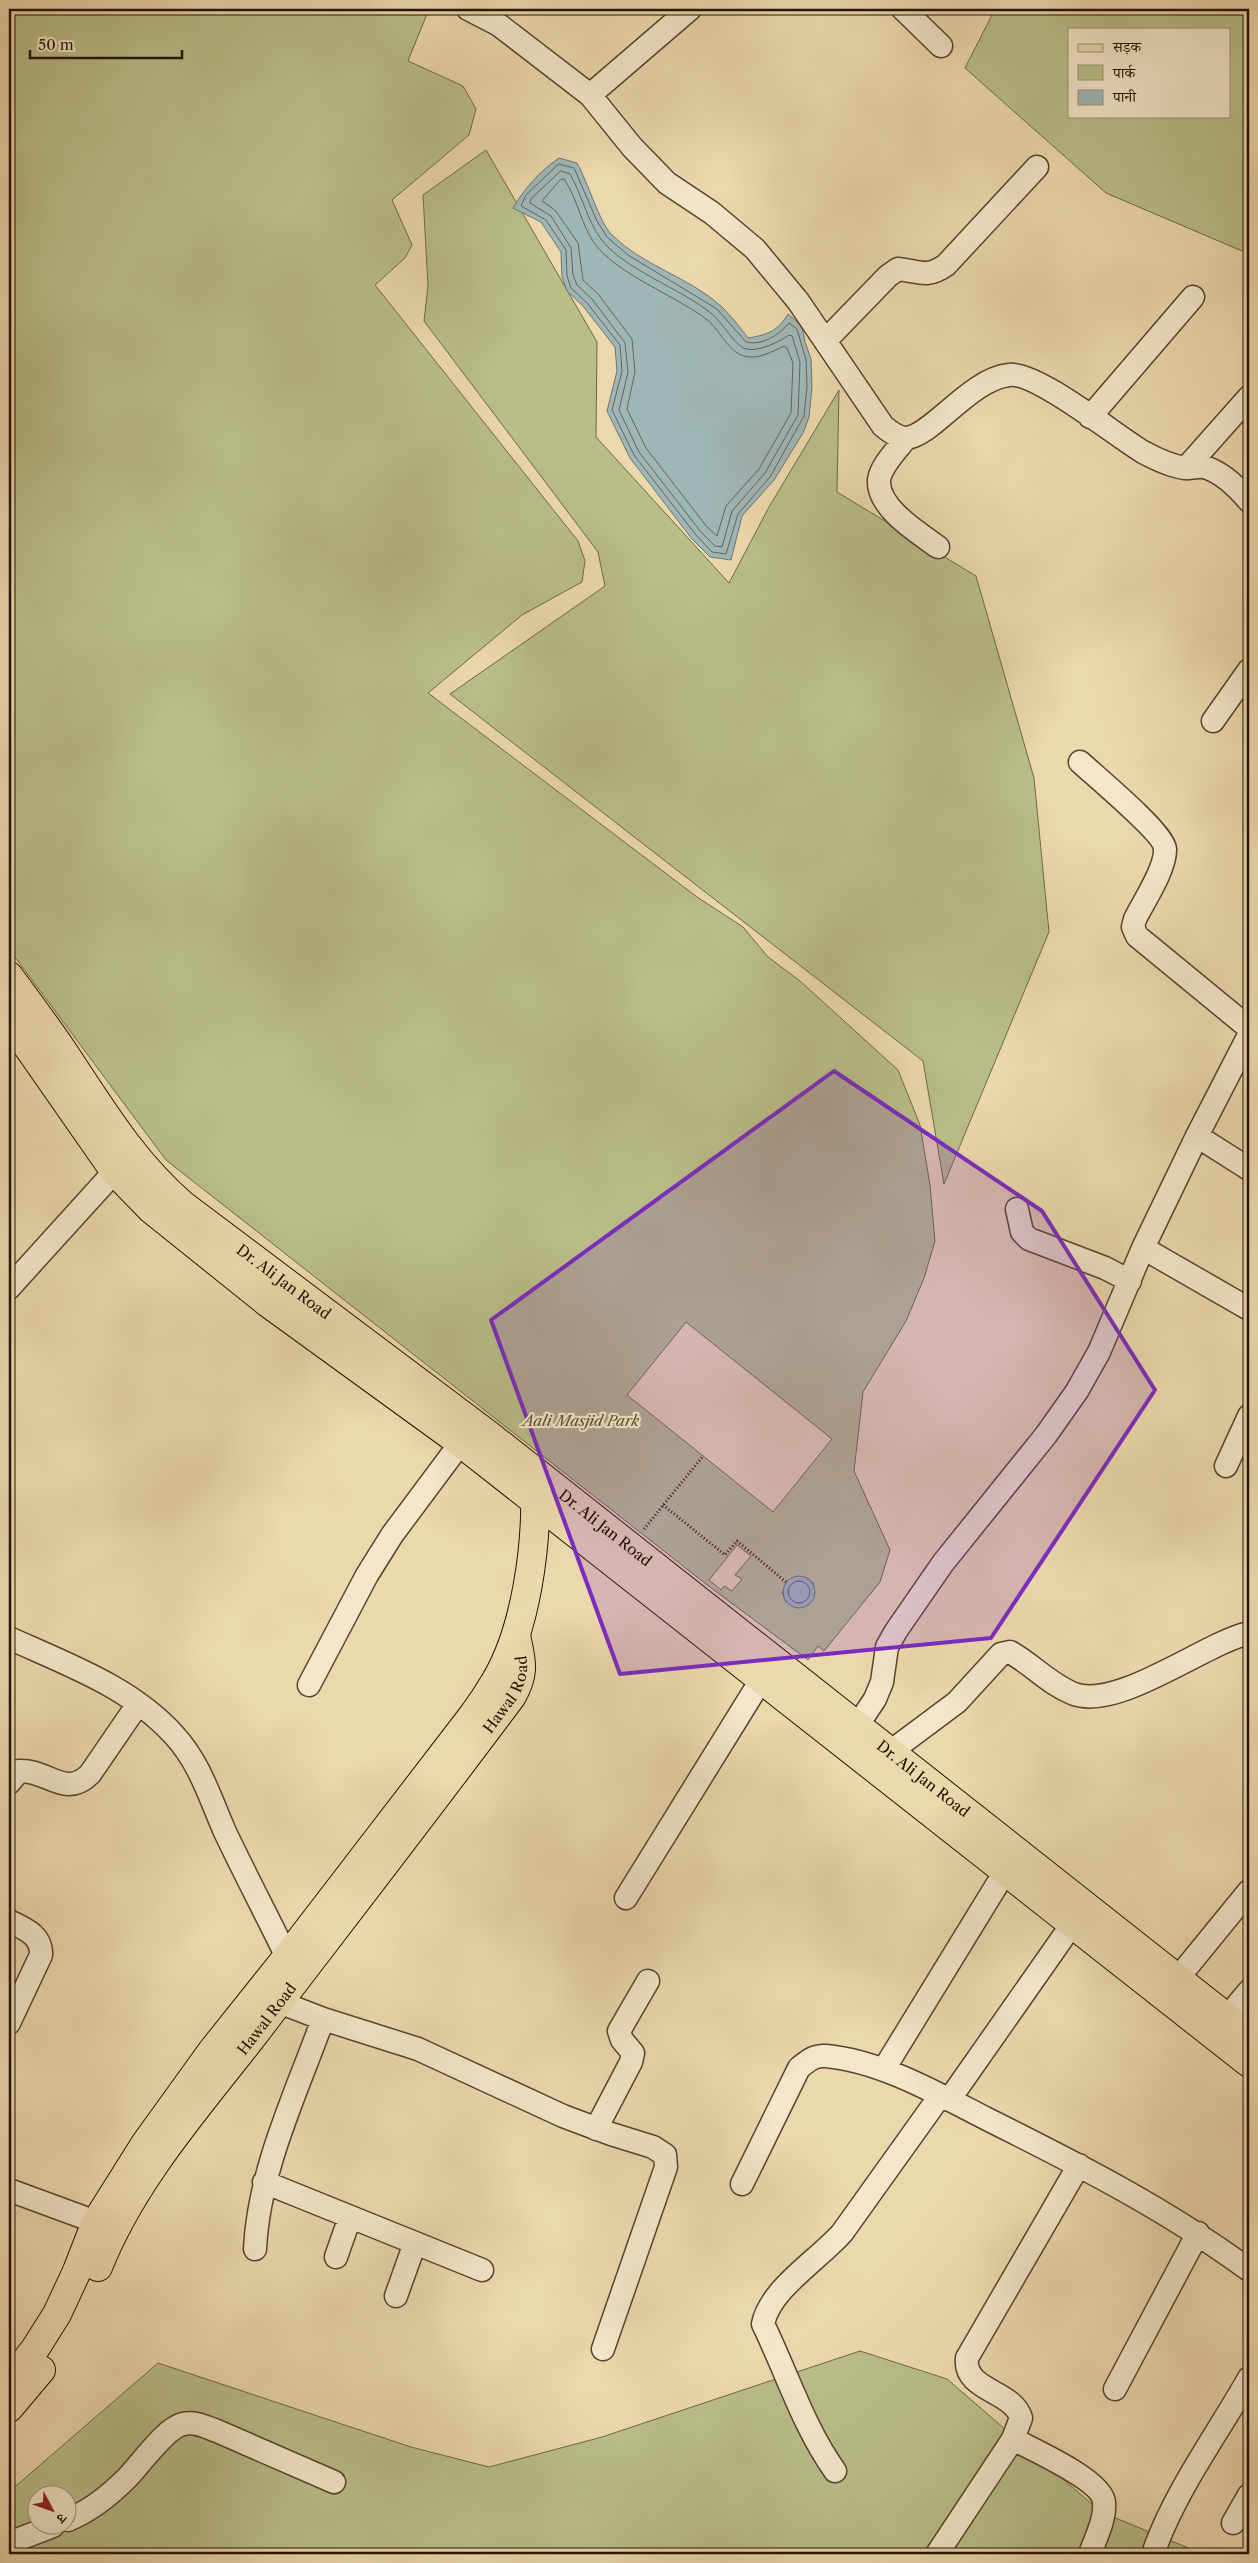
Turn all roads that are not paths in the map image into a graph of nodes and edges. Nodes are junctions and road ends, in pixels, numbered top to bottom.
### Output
1 (468, 9) edge
2 (690, 9) edge
3 (903, 9) edge
4 (941, 46) dead end
5 (590, 96) junction
6 (1037, 167) dead end
7 (1193, 297) dead end
8 (825, 341) junction
9 (1249, 397) edge
10 (1090, 417) junction
11 (906, 438) junction
12 (1186, 468) junction
13 (1249, 501) edge
14 (938, 547) dead end
15 (1249, 670) edge
16 (1213, 721) dead end
17 (1080, 762) dead end
18 (9, 976) edge
19 (9, 1020) edge
20 (1249, 1028) edge
21 (1249, 1035) edge
22 (1197, 1136) junction
23 (123, 1163) junction
24 (1249, 1169) edge
25 (1017, 1209) dead end
26 (1144, 1248) junction
27 (1130, 1281) junction
28 (9, 1288) edge
29 (1249, 1309) edge
30 (1249, 1416) edge
31 (467, 1433) junction
32 (1226, 1466) dead end
33 (535, 1472) junction
34 (536, 1502) junction
35 (670, 1593) junction
36 (1249, 1632) edge
37 (516, 1635) junction
38 (9, 1638) edge
39 (761, 1680) junction
40 (309, 1685) dead end
41 (138, 1704) junction
42 (857, 1726) junction
43 (890, 1752) junction
44 (9, 1783) edge
45 (1012, 1860) junction
46 (1249, 1891) edge
47 (626, 1898) dead end
48 (9, 1921) edge
49 (1073, 1923) junction
50 (287, 1957) junction
51 (1178, 1978) junction
52 (648, 1981) dead end
53 (1249, 1991) edge
54 (269, 1996) junction
55 (1227, 2017) junction
56 (323, 2019) junction
57 (9, 2023) edge
58 (1249, 2035) edge
59 (1249, 2064) edge
60 (884, 2069) junction
61 (945, 2098) junction
62 (596, 2128) junction
63 (1079, 2165) junction
64 (264, 2182) junction
65 (742, 2184) dead end
66 (9, 2190) edge
67 (350, 2217) junction
68 (96, 2222) junction
69 (1198, 2233) junction
70 (415, 2243) junction
71 (255, 2249) dead end
72 (336, 2257) dead end
73 (482, 2270) dead end
74 (1249, 2270) edge
75 (396, 2296) dead end
76 (603, 2349) dead end
77 (1249, 2378) edge
78 (9, 2382) edge
79 (1115, 2389) dead end
80 (9, 2408) edge
81 (1013, 2440) junction
82 (835, 2471) dead end
83 (334, 2482) dead end
84 (1249, 2495) edge
85 (78, 2514) edge
86 (1233, 2522) dead end
87 (28, 2536) edge
88 (9, 2543) edge
89 (937, 2554) edge
90 (1090, 2554) edge
91 (1152, 2554) edge

1 - 5 street
2 - 5 street
3 - 4 street
5 - 8 street
6 - 8 street
7 - 10 street
8 - 11 street
9 - 12 street
10 - 11 street
10 - 12 street
11 - 14 street
12 - 13 street
15 - 16 street
17 - 20 street
18 - 23 main road, Dr. Ali Jan Road
19 - 23 main road, Dr. Ali Jan Road
21 - 22 street
22 - 24 street
22 - 26 street
23 - 28 street
23 - 31 main road, Dr. Ali Jan Road
25 - 27 street
26 - 27 street
26 - 29 street
27 - 42 street
30 - 32 street
31 - 33 main road, Dr. Ali Jan Road
31 - 34 main road, Dr. Ali Jan Road
31 - 40 street
33 - 34 main road, Hawal Road
33 - 35 main road, Dr. Ali Jan Road
34 - 35 main road, Dr. Ali Jan Road
34 - 37 main road, Hawal Road
35 - 39 main road, Dr. Ali Jan Road
35 - 42 main road, Dr. Ali Jan Road
36 - 43 street
37 - 50 main road, Hawal Road
37 - 54 main road, Hawal Road
38 - 41 street
39 - 45 main road, Dr. Ali Jan Road
39 - 47 street
41 - 44 street
41 - 50 street
42 - 43 main road, Dr. Ali Jan Road
43 - 45 main road, Dr. Ali Jan Road
45 - 49 main road, Dr. Ali Jan Road
45 - 51 main road, Dr. Ali Jan Road
45 - 60 street
46 - 51 street
48 - 57 street
49 - 59 main road, Dr. Ali Jan Road
49 - 61 street
50 - 54 main road, Hawal Road
51 - 55 main road, Dr. Ali Jan Road
52 - 62 street
53 - 55 street
54 - 56 street
54 - 68 main road, Hawal Road
54 - 80 main road, Hawal Road
55 - 58 main road, Dr. Ali Jan Road
56 - 62 street
56 - 64 street
60 - 61 street
60 - 65 street
61 - 63 street
61 - 82 street
62 - 76 street
63 - 69 street
63 - 81 street
64 - 67 street
64 - 71 street
66 - 68 street
67 - 70 street
67 - 72 street
68 - 78 main road, Hawal Road
69 - 74 street
69 - 79 street
70 - 73 street
70 - 75 street
77 - 91 street
81 - 89 street
81 - 90 street
83 - 85 street
84 - 86 street
87 - 88 street

